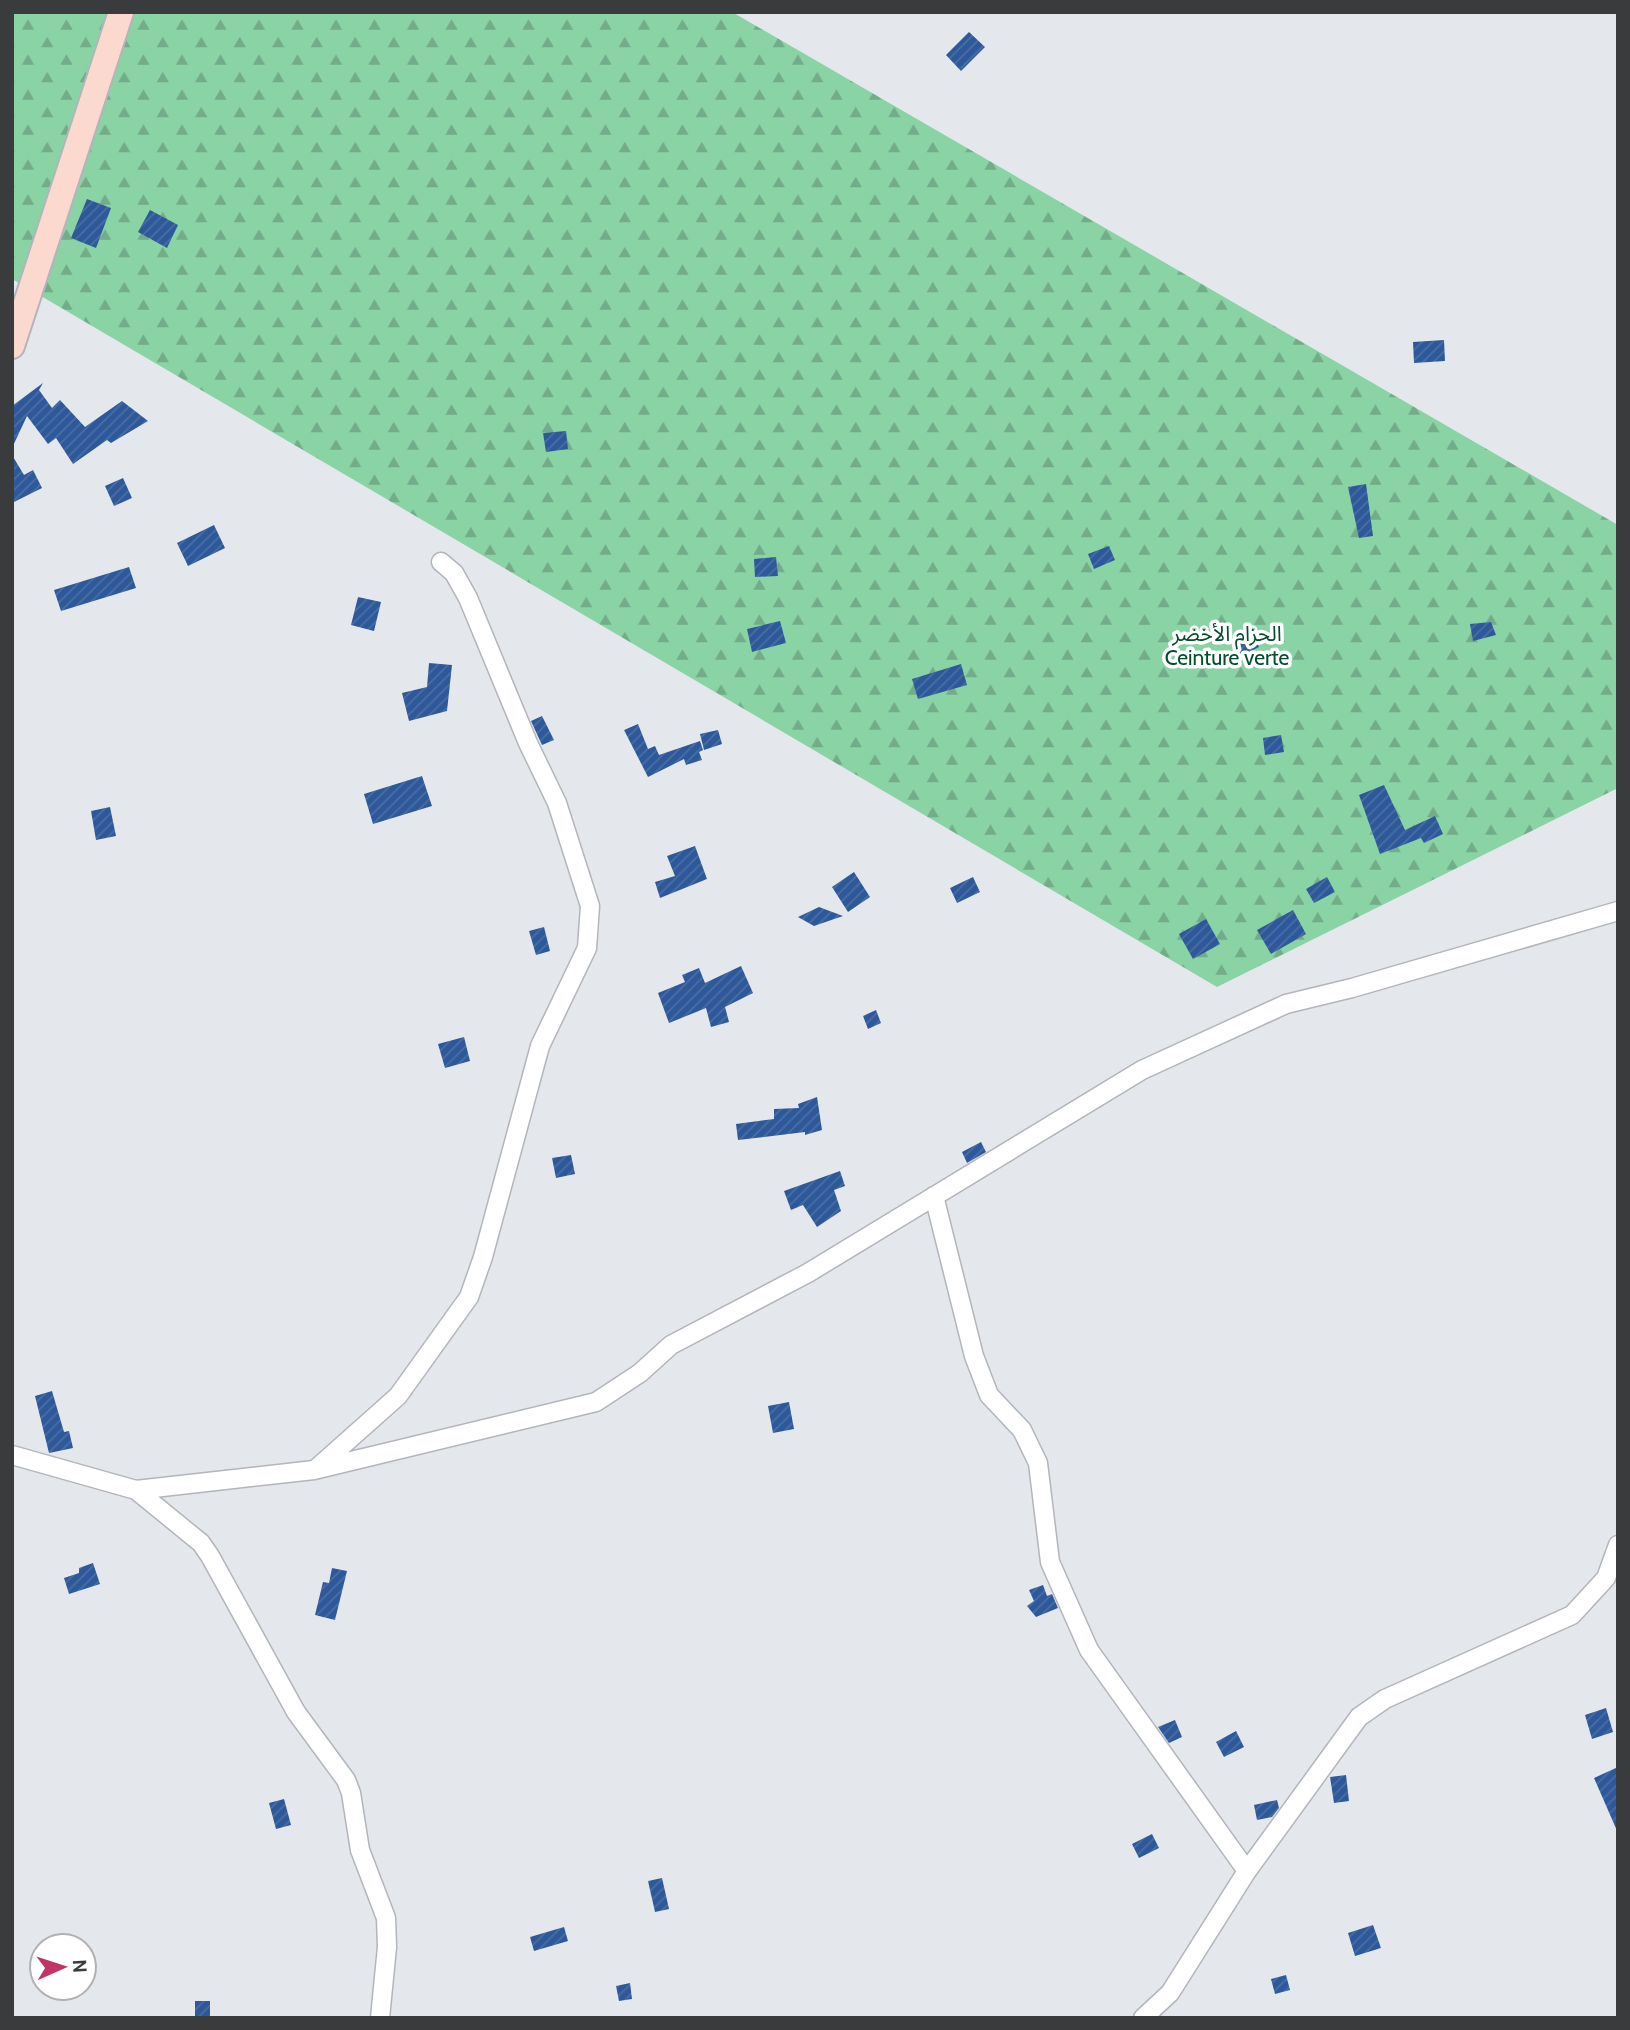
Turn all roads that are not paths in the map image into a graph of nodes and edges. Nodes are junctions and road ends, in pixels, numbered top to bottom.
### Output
1 (121, 12) edge
2 (12, 346) edge
3 (441, 562) dead end
4 (1618, 911) edge
5 (934, 1196) junction
6 (12, 1455) edge
7 (314, 1470) junction
8 (136, 1490) junction
9 (1618, 1545) edge
10 (1247, 1871) junction
11 (380, 2018) edge
12 (1143, 2018) edge

1 - 2 street
3 - 7 street
4 - 5 street
5 - 7 street
5 - 10 street
6 - 8 street
7 - 8 street
8 - 11 street
9 - 10 street
10 - 12 street

